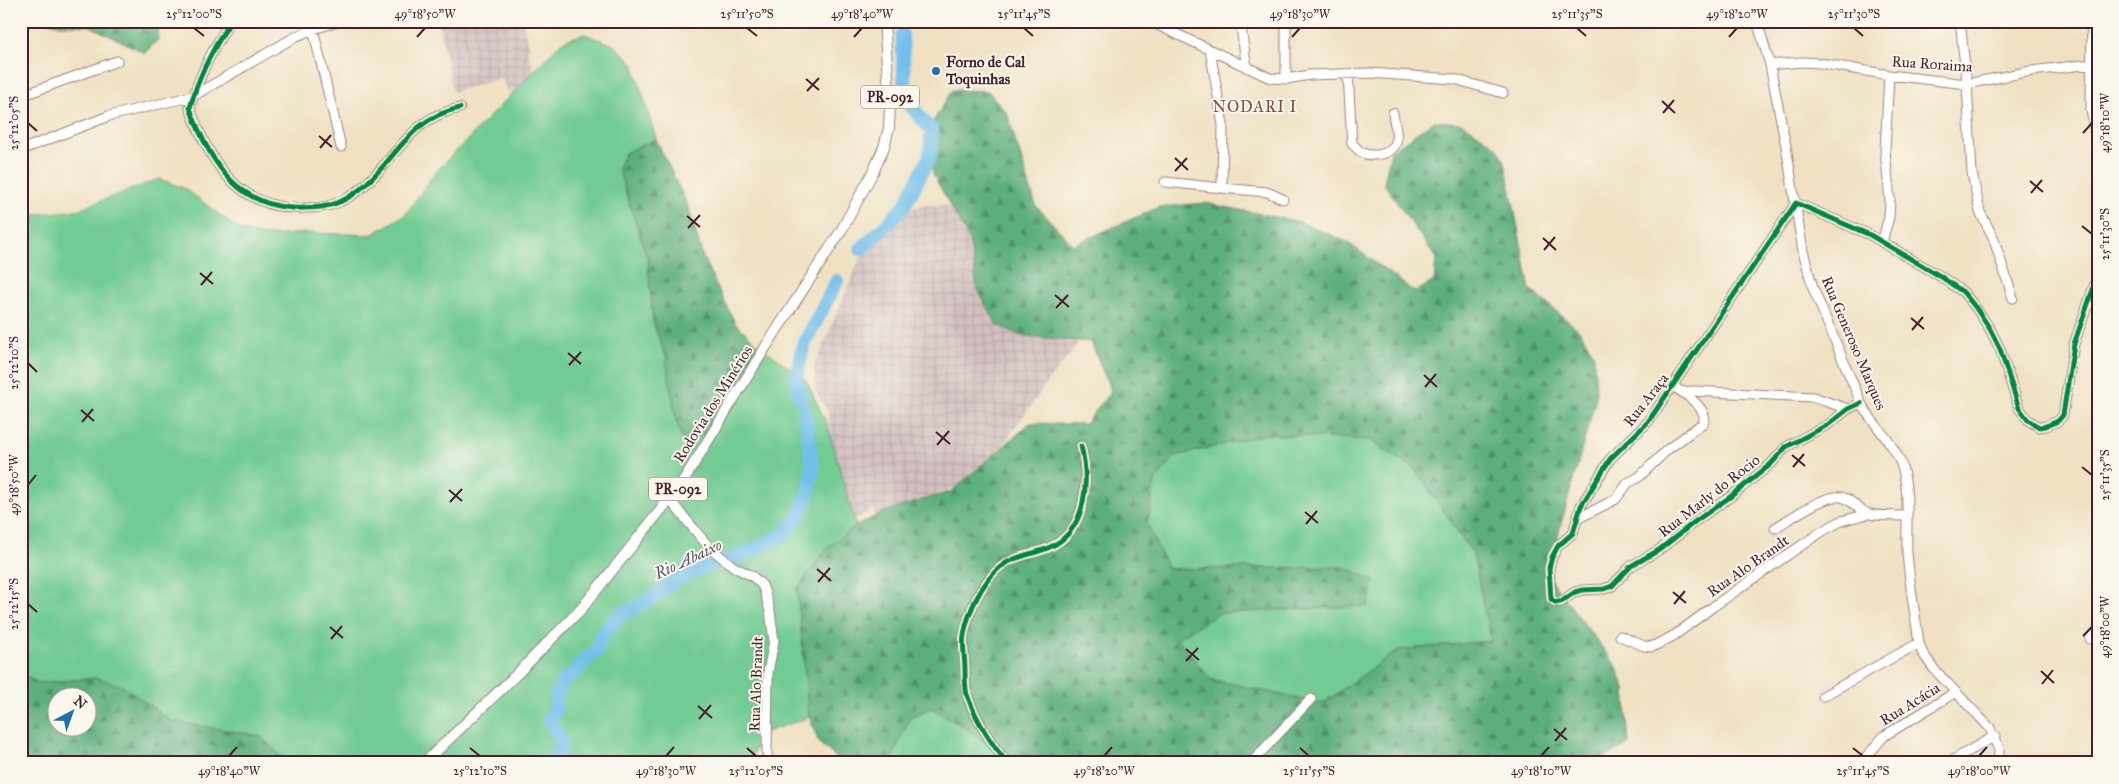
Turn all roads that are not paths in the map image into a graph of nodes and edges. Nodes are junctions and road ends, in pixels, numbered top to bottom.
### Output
1 (230, 21) edge
2 (341, 21) edge
3 (884, 21) edge
4 (1149, 21) edge
5 (1240, 21) edge
6 (1286, 21) edge
7 (1757, 21) edge
8 (1960, 21) edge
9 (2092, 21) edge
10 (313, 28) junction
11 (2095, 41) edge
12 (1210, 50) junction
13 (117, 61) dead end
14 (2092, 64) junction
15 (1770, 65) junction
16 (1247, 68) junction
17 (1348, 74) junction
18 (1889, 75) junction
19 (1286, 79) junction
20 (1967, 84) junction
21 (1503, 93) dead end
22 (21, 96) edge
23 (193, 96) junction
24 (460, 108) dead end
25 (1393, 113) dead end
26 (341, 146) dead end
27 (21, 150) edge
28 (2098, 150) edge
29 (1165, 182) dead end
30 (1222, 188) junction
31 (1283, 199) dead end
32 (1796, 203) junction
33 (1882, 242) junction
34 (2098, 274) edge
35 (2013, 298) dead end
36 (1674, 387) junction
37 (1682, 392) junction
38 (1860, 403) junction
39 (1848, 409) junction
40 (1080, 446) dead end
41 (669, 500) junction
42 (1868, 514) junction
43 (1906, 516) junction
44 (1577, 520) junction
45 (1775, 528) dead end
46 (1568, 596) joint
47 (2098, 630) edge
48 (1620, 636) dead end
49 (2090, 639) dead end
50 (1919, 643) junction
51 (1956, 692) junction
52 (1823, 696) dead end
53 (1311, 699) dead end
54 (1995, 736) junction
55 (768, 746) junction
56 (424, 763) edge
57 (762, 763) edge
58 (769, 763) edge
59 (1008, 763) edge
60 (1251, 763) edge
61 (1861, 763) edge
62 (1948, 763) edge
63 (1998, 763) edge

1 - 23 street
2 - 10 street
3 - 41 main road, Rodovia dos Minérios / PR-092
4 - 12 street
5 - 16 street
6 - 19 street
7 - 15 street, Rua Generoso Marques
8 - 20 street
9 - 11 street
10 - 23 street
10 - 26 street
11 - 14 street
12 - 16 street
12 - 30 street
13 - 22 street
14 - 20 street, Rua Roraima
14 - 28 street
15 - 18 street, Rua Roraima
15 - 32 street, Rua Generoso Marques
16 - 19 street
17 - 19 street
17 - 21 street
17 - 25 street
18 - 20 street, Rua Roraima
18 - 33 street
20 - 35 street
23 - 24 street
23 - 27 street
29 - 30 street
30 - 31 street
32 - 33 street
32 - 36 street, Rua Araça
32 - 38 street, Rua Generoso Marques
33 - 34 street
36 - 37 street
36 - 44 street, Rua Araça
37 - 39 street
37 - 44 street
38 - 39 street, Rua Marly do Rocio
38 - 43 street, Rua Generoso Marques
39 - 46 street, Rua Marly do Rocio
40 - 59 street
41 - 55 street, Rua Alo Brandt
41 - 56 main road, Rodovia dos Minérios / PR-092
42 - 43 street, Rua Alo Brandt
42 - 45 street, Rua Alo Brandt
42 - 48 street, Rua Alo Brandt
43 - 50 street, Rua Generoso Marques
44 - 46 street, Rua Araça
47 - 49 street
50 - 51 street, Rua Generoso Marques
50 - 52 street
51 - 54 street, Rua Generoso Marques
51 - 61 street, Rua Acácia
53 - 60 street
54 - 62 street
54 - 63 street
55 - 57 street
55 - 58 street, Rua Alo Brandt

